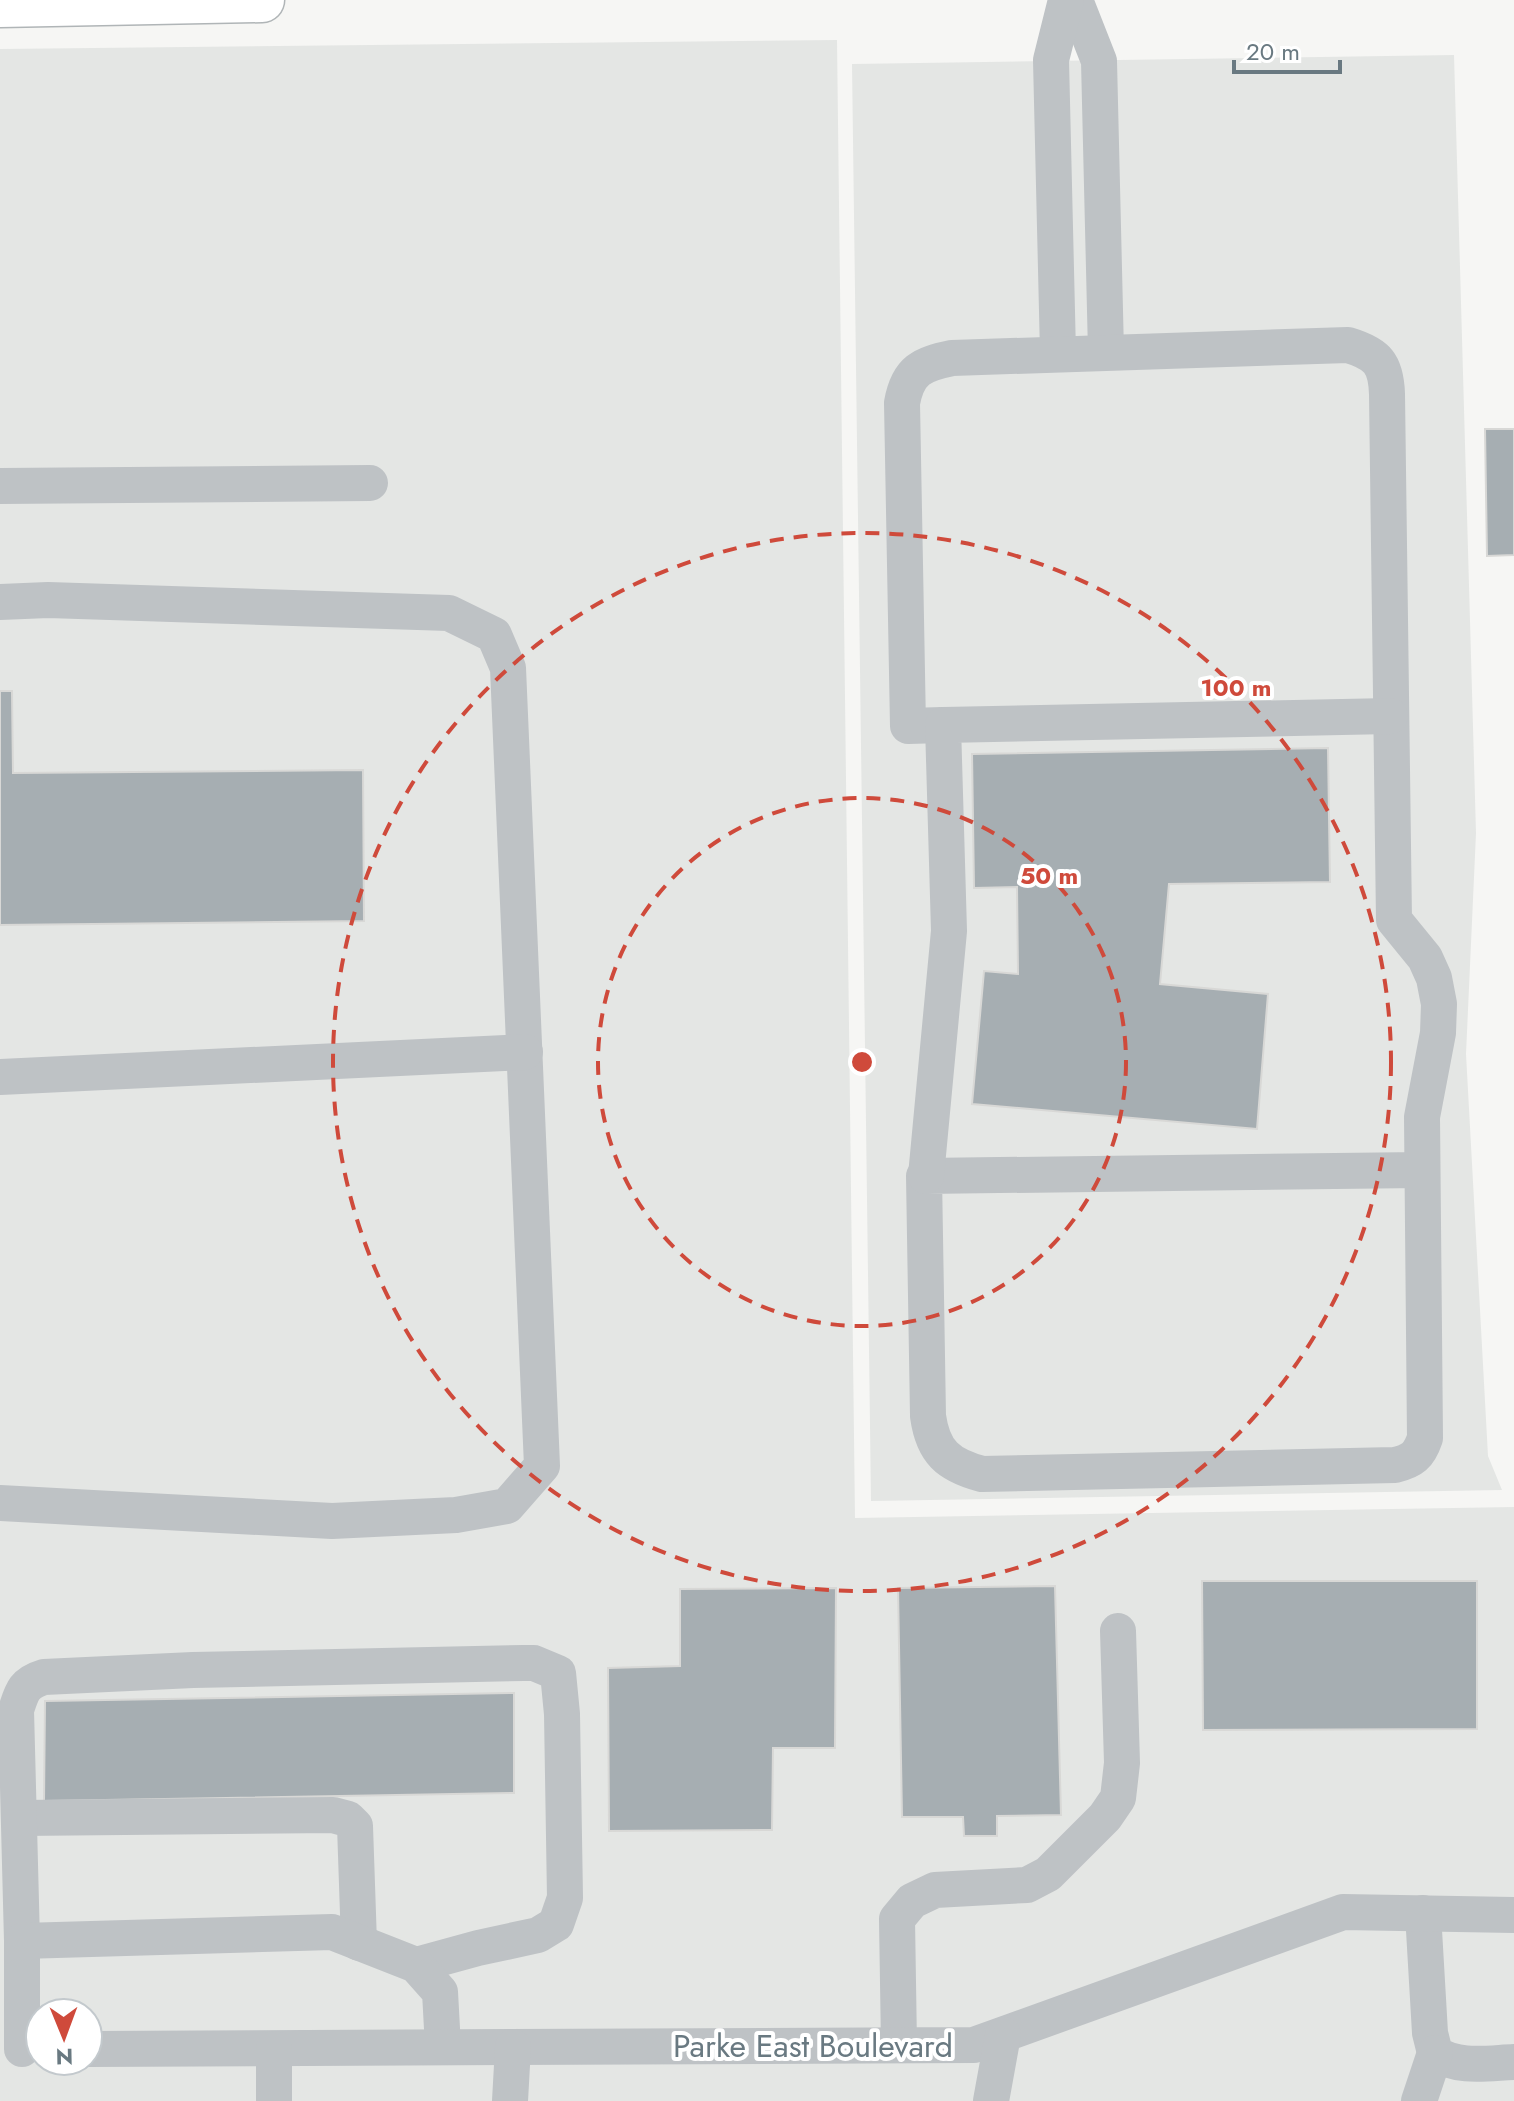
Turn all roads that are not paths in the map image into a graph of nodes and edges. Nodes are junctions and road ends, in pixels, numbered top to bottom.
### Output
1 (262, 0) edge
2 (1066, 0) edge
3 (1075, 0) edge
4 (0, 5) edge
5 (1106, 352) junction
6 (1058, 353) junction
7 (370, 483) dead end
8 (0, 486) edge
9 (0, 602) edge
10 (1390, 716) junction
11 (943, 725) junction
12 (525, 1052) junction
13 (0, 1077) edge
14 (1421, 1170) junction
15 (926, 1176) junction
16 (0, 1503) edge
17 (1118, 1631) dead end
18 (19, 1818) junction
19 (1423, 1913) junction
20 (1514, 1915) edge
21 (22, 1941) junction
22 (359, 1943) junction
23 (416, 1965) junction
24 (1003, 2035) junction
25 (899, 2045) junction
26 (443, 2047) junction
27 (513, 2047) junction
28 (21, 2049) edge
29 (104, 2049) edge
30 (274, 2049) junction
31 (1435, 2053) junction
32 (1514, 2062) edge
33 (274, 2101) edge
34 (510, 2101) edge
35 (991, 2101) edge
36 (1419, 2101) edge

1 - 4 main road
2 - 6 street
3 - 5 street
5 - 6 street
5 - 10 street
6 - 11 street
7 - 8 street
9 - 12 street
10 - 11 street
10 - 14 street
11 - 15 street
12 - 13 street
12 - 16 street
14 - 15 street
14 - 15 street
17 - 25 street
18 - 21 street
18 - 22 street
18 - 23 street
19 - 20 street, Parke East Boulevard
19 - 24 street, Parke East Boulevard
19 - 31 street
21 - 22 street
21 - 28 street
22 - 23 street
23 - 26 street
24 - 25 street, Parke East Boulevard
24 - 35 street
25 - 27 street, Parke East Boulevard
26 - 27 street, Parke East Boulevard
26 - 30 street, Parke East Boulevard
27 - 34 street
29 - 30 street, Parke East Boulevard
30 - 33 street
31 - 32 street
31 - 36 street

